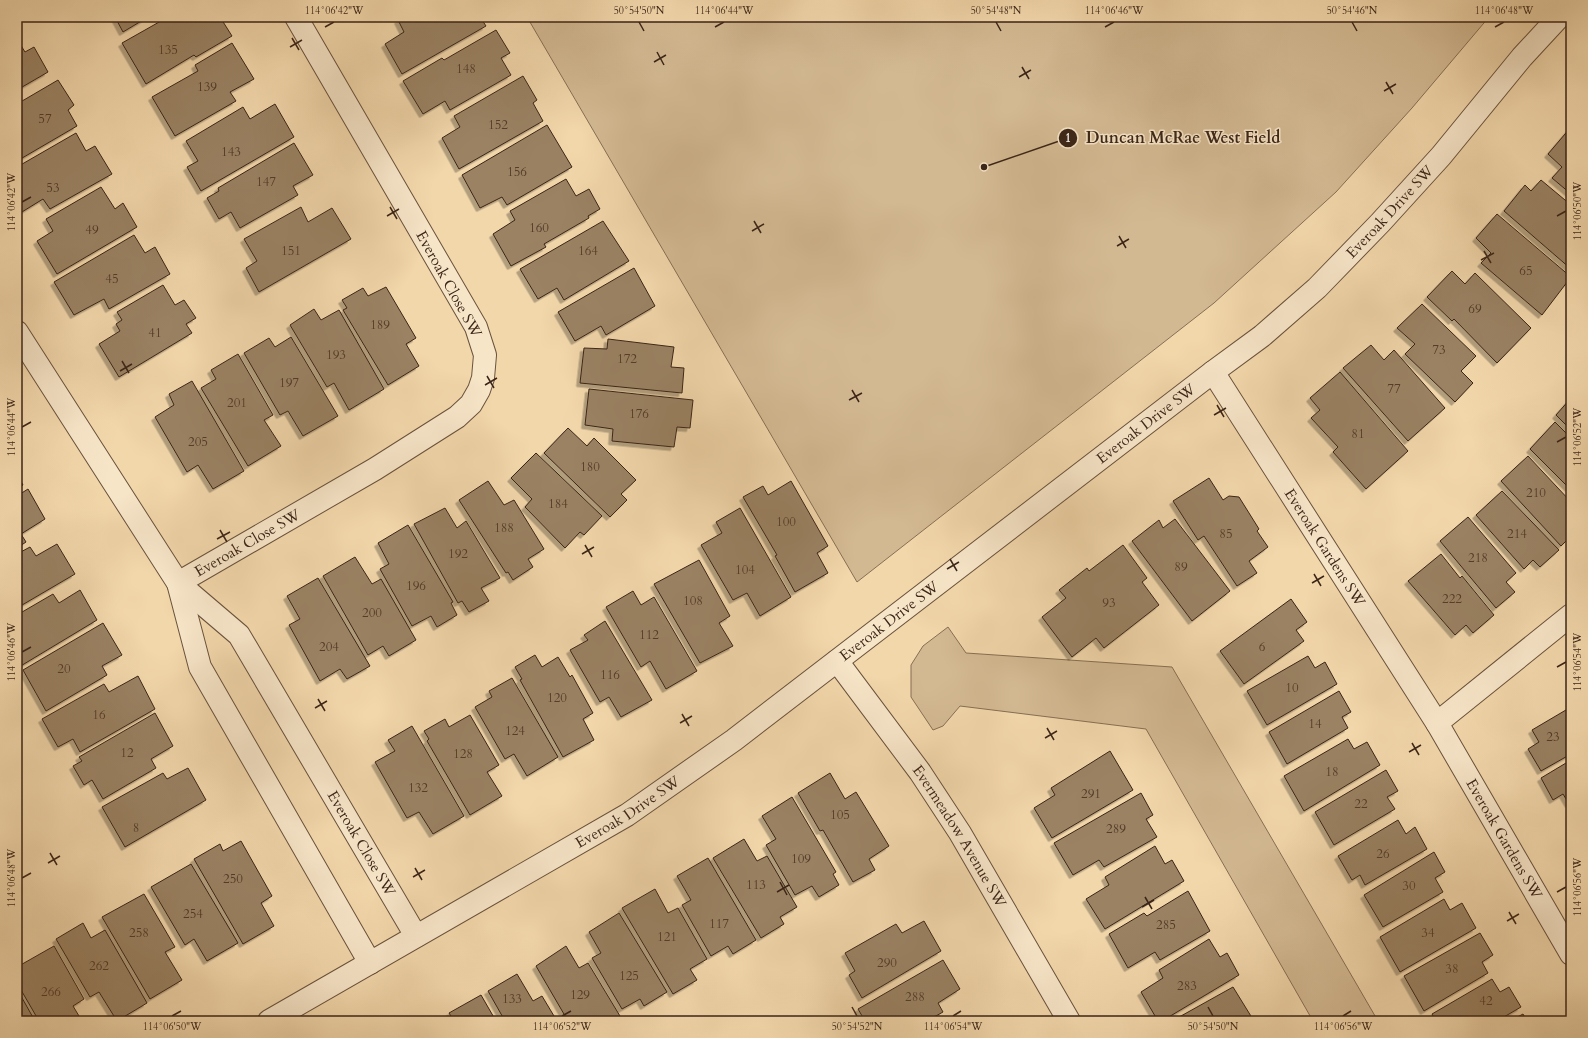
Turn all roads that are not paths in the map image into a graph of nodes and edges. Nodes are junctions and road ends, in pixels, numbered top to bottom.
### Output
1 (296, 17) edge
2 (1560, 17) edge
3 (17, 332) edge
4 (1213, 372) junction
5 (178, 583) junction
6 (1571, 615) edge
7 (837, 660) junction
8 (1437, 723) junction
9 (416, 936) junction
10 (1571, 954) edge
11 (370, 962) junction
12 (269, 1021) edge
13 (1069, 1021) edge

1 - 5 street, Everoak Close SW
2 - 4 street, Everoak Drive SW
3 - 5 street, Everoak Close SW
4 - 7 street, Everoak Drive SW
4 - 8 street, Everoak Gardens SW
5 - 9 street, Everoak Close SW
5 - 11 street, Everoak Close SW
6 - 8 street
7 - 9 street, Everoak Drive SW
7 - 13 street, Evermeadow Avenue SW
8 - 10 street, Everoak Gardens SW
9 - 11 street, Everoak Drive SW
11 - 12 street, Everoak Drive SW

